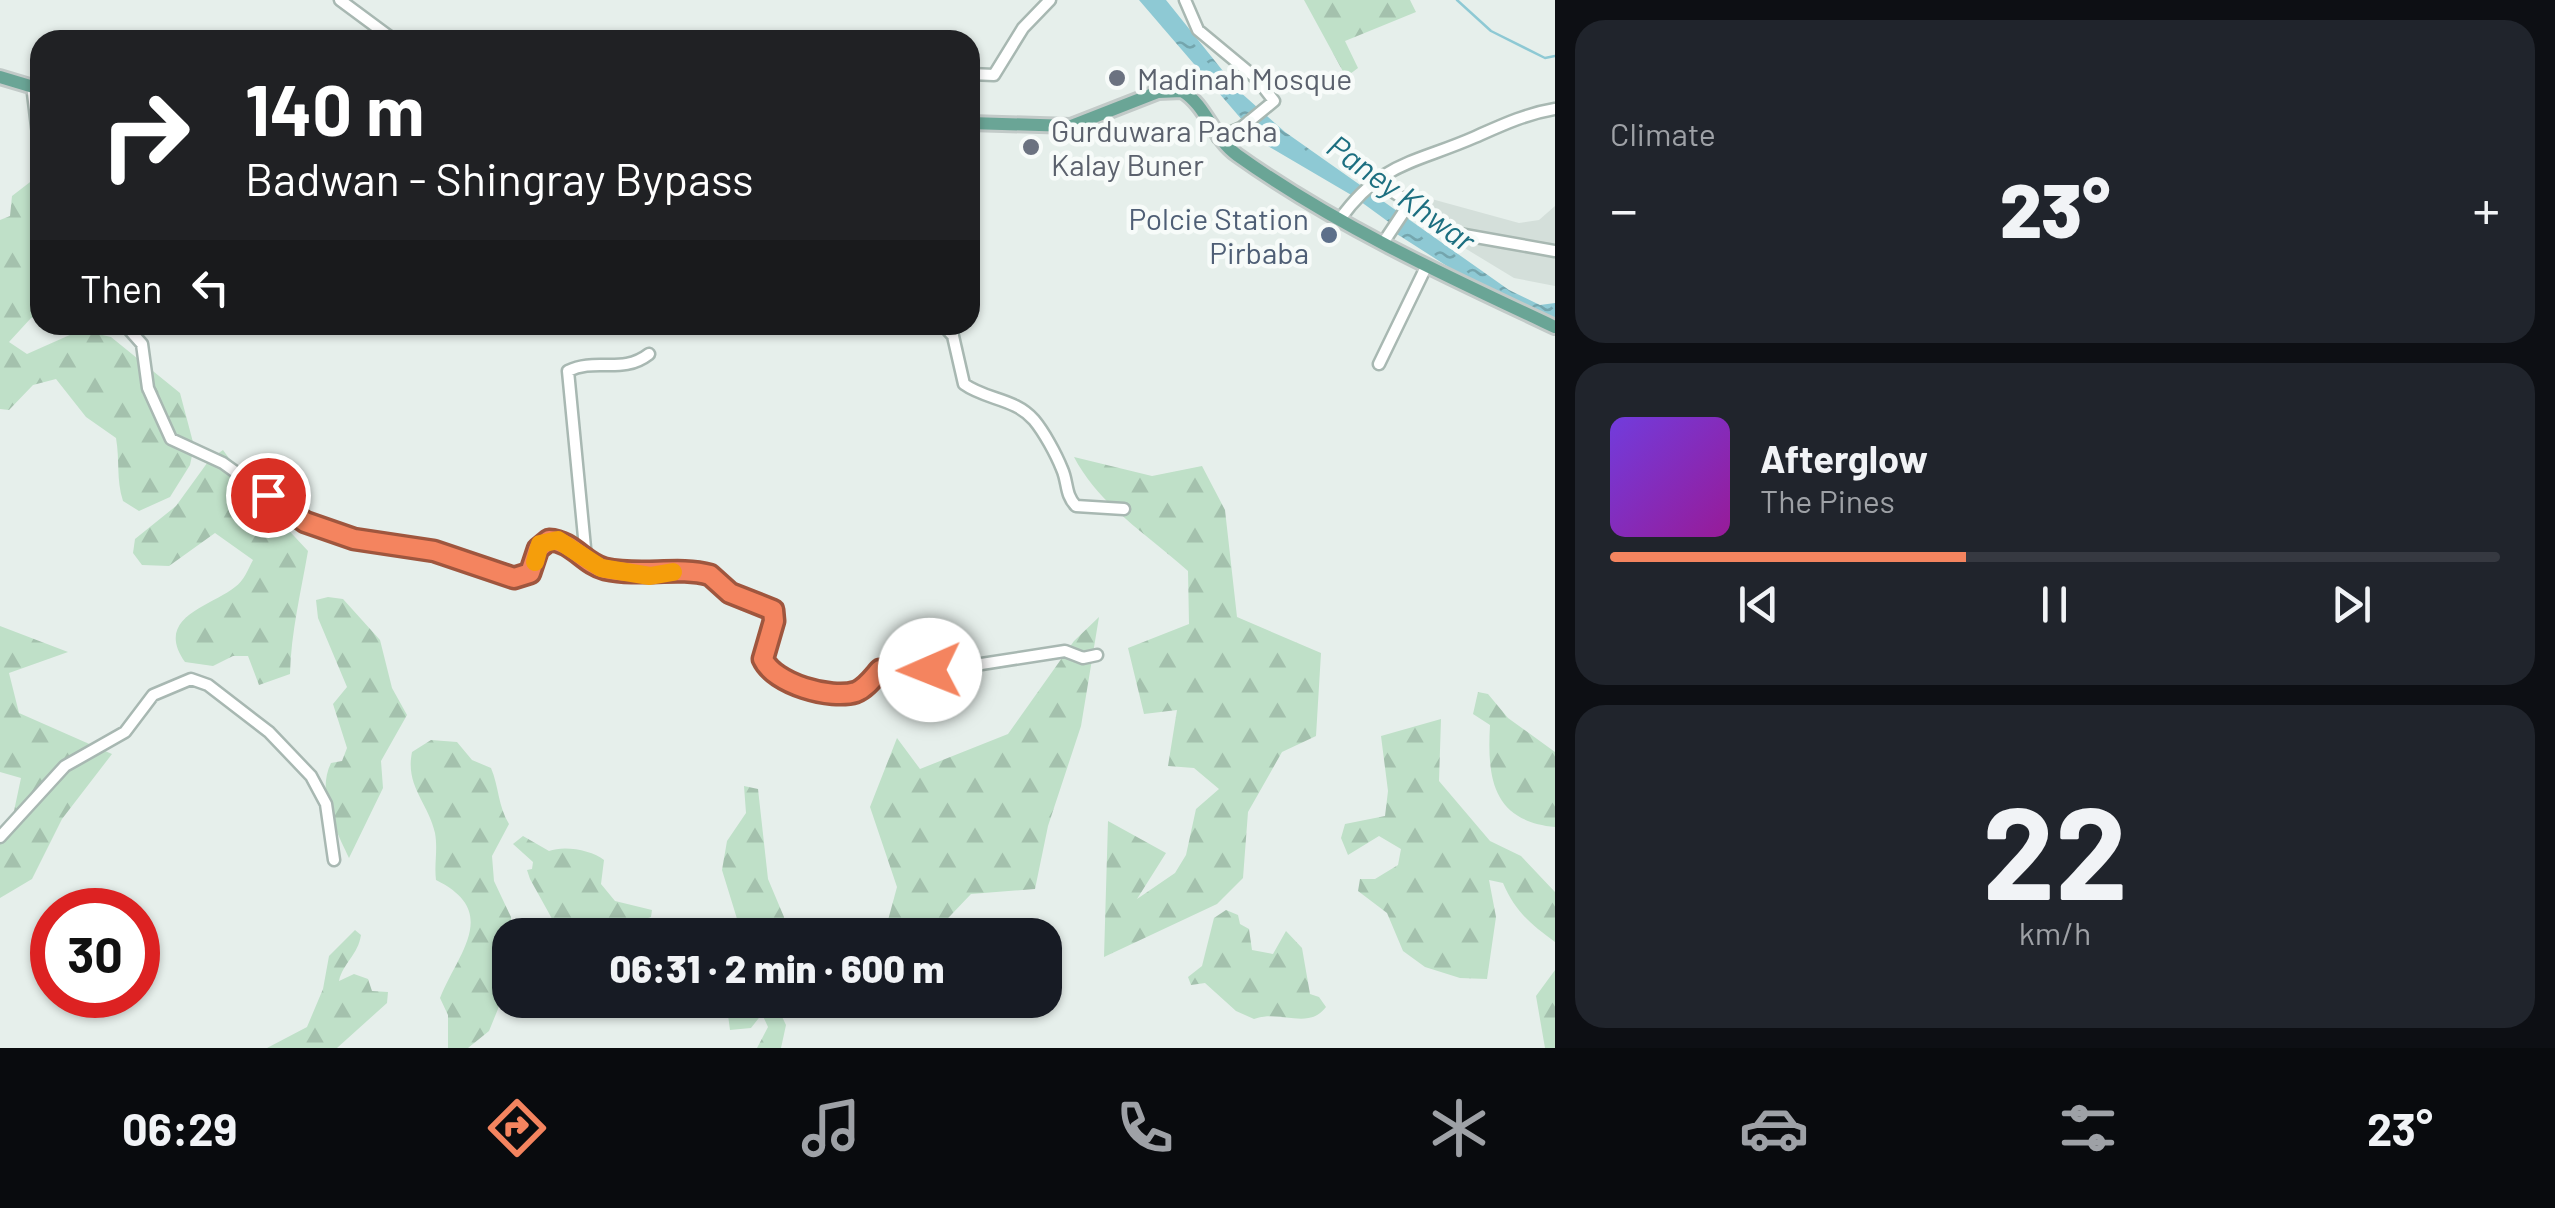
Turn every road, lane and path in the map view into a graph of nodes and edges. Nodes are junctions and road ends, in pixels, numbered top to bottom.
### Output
1 (340, 0) edge
2 (1050, 0) edge
3 (1186, 0) edge
4 (380, 30) edge
5 (980, 74) edge
6 (0, 77) edge
7 (30, 85) edge
8 (1555, 109) edge
9 (980, 122) edge
10 (1218, 138) junction
11 (1373, 184) junction
12 (1408, 204) junction
13 (1340, 219) junction
14 (1383, 243) junction
15 (1555, 252) edge
16 (1426, 267) junction
17 (1555, 327) edge
18 (133, 335) edge
19 (951, 335) edge
20 (649, 354) dead end
21 (1379, 364) dead end
22 (1124, 509) dead end
23 (586, 558) junction
24 (1097, 655) dead end
25 (0, 838) edge
26 (334, 860) dead end

1 - 4 street
2 - 5 street
3 - 10 street
6 - 7 main road
8 - 11 street
9 - 10 main road
10 - 13 main road
11 - 12 street
11 - 13 street
12 - 14 street
12 - 15 street
13 - 14 main road
14 - 16 main road
16 - 17 main road
16 - 21 street
18 - 23 street
19 - 22 street
20 - 23 street
23 - 24 street
25 - 26 street

